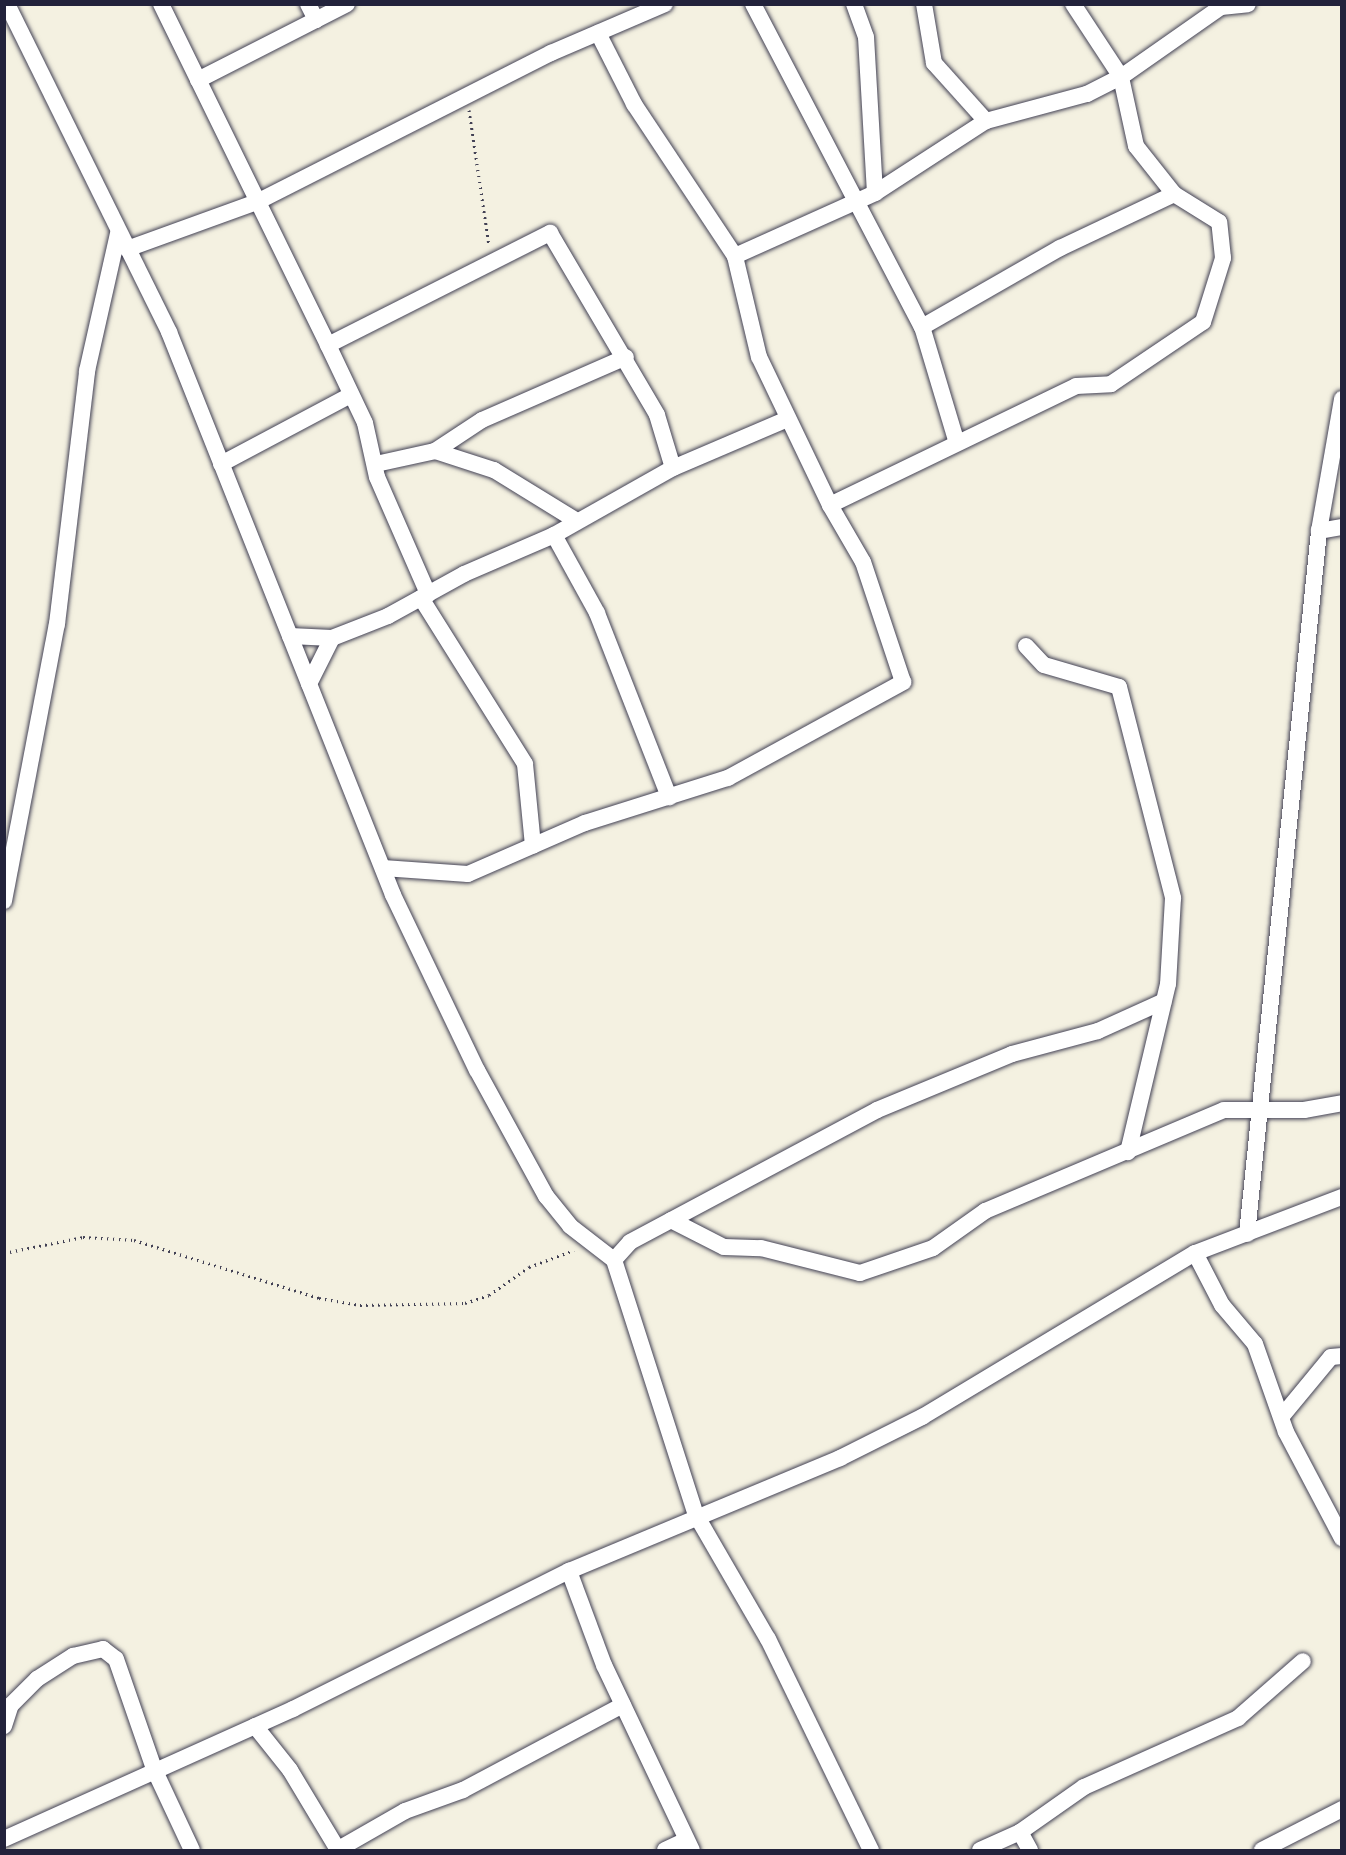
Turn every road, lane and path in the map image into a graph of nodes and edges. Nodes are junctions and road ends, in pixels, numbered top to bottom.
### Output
1 (7, 4) edge
2 (161, 4) edge
3 (308, 4) edge
4 (347, 4) edge
5 (621, 4) edge
6 (665, 4) edge
7 (753, 4) edge
8 (854, 4) edge
9 (924, 4) edge
10 (1073, 4) edge
11 (1248, 4) edge
12 (1221, 6) edge
13 (316, 20) junction
14 (628, 20) junction
15 (598, 33) junction
16 (1121, 77) junction
17 (198, 80) junction
18 (467, 94) junction
19 (986, 121) junction
20 (875, 193) junction
21 (1174, 194) junction
22 (857, 200) junction
23 (258, 202) junction
24 (118, 233) junction
25 (127, 249) junction
26 (735, 256) junction
27 (492, 261) junction
28 (922, 327) junction
29 (328, 345) junction
30 (626, 357) junction
31 (351, 395) junction
32 (1341, 399) edge
33 (785, 420) junction
34 (956, 440) junction
35 (435, 451) junction
36 (221, 464) junction
37 (376, 464) junction
38 (673, 468) junction
39 (830, 505) junction
40 (577, 521) junction
41 (1341, 528) edge
42 (1318, 531) junction
43 (554, 535) junction
44 (424, 596) junction
45 (290, 636) junction
46 (332, 639) junction
47 (1026, 646) dead end
48 (309, 684) junction
49 (669, 797) junction
50 (533, 846) junction
51 (383, 868) junction
52 (4, 902) edge
53 (1164, 1000) junction
54 (1341, 1102) edge
55 (1260, 1106) junction
56 (1128, 1152) junction
57 (1341, 1197) edge
58 (671, 1220) junction
59 (1247, 1234) junction
60 (592, 1243) junction
61 (4, 1253) edge
62 (1195, 1253) junction
63 (614, 1260) junction
64 (1341, 1356) edge
65 (1283, 1415) junction
66 (696, 1515) junction
67 (1341, 1538) edge
68 (569, 1571) junction
69 (1303, 1660) dead end
70 (623, 1706) junction
71 (4, 1726) edge
72 (255, 1726) junction
73 (154, 1769) junction
74 (1341, 1809) edge
75 (1020, 1832) junction
76 (4, 1839) edge
77 (689, 1845) edge
78 (338, 1850) edge
79 (192, 1851) edge
80 (665, 1851) edge
81 (871, 1851) edge
82 (980, 1851) edge
83 (1030, 1851) edge
84 (1262, 1851) edge

1 - 24 street
2 - 17 street
3 - 13 street
4 - 13 street
5 - 14 street
6 - 14 street
7 - 22 street
8 - 20 street
9 - 19 street
10 - 16 street
11 - 12 street
12 - 16 street
13 - 17 street
14 - 15 street
15 - 18 street
15 - 26 street
16 - 19 street
16 - 21 street
17 - 23 street
18 - 23 street
18 - 27 path
19 - 20 street
20 - 22 street
21 - 28 street
21 - 34 street
22 - 26 street
22 - 28 street
23 - 25 street
23 - 29 street
24 - 25 street
24 - 52 street
25 - 36 street
26 - 33 street
27 - 29 street
27 - 30 street
28 - 34 street
29 - 31 street
30 - 35 street
30 - 38 street
31 - 36 street
31 - 37 street
32 - 42 street
33 - 38 street
33 - 39 street
34 - 39 street
35 - 37 street
35 - 40 street
36 - 45 street
37 - 44 street
38 - 40 street
39 - 49 street
40 - 43 street
41 - 42 street
42 - 55 street
43 - 44 street
43 - 49 street
44 - 46 street
44 - 50 street
45 - 46 street
45 - 48 street
46 - 48 street
47 - 53 street
48 - 51 street
49 - 50 street
50 - 51 street
51 - 60 street
53 - 56 street
53 - 58 street
54 - 55 street
55 - 56 street
55 - 59 street
56 - 58 street
57 - 59 street
58 - 63 street
59 - 62 street
60 - 61 path
60 - 63 street
62 - 65 street
62 - 66 street
63 - 66 street
64 - 65 street
65 - 67 street
66 - 68 street
66 - 81 street
68 - 70 street
68 - 72 street
69 - 75 street
70 - 77 street
70 - 78 street
71 - 73 street
72 - 73 street
72 - 78 street
73 - 76 street
73 - 79 street
74 - 84 street
75 - 82 street
75 - 83 street
77 - 80 street

